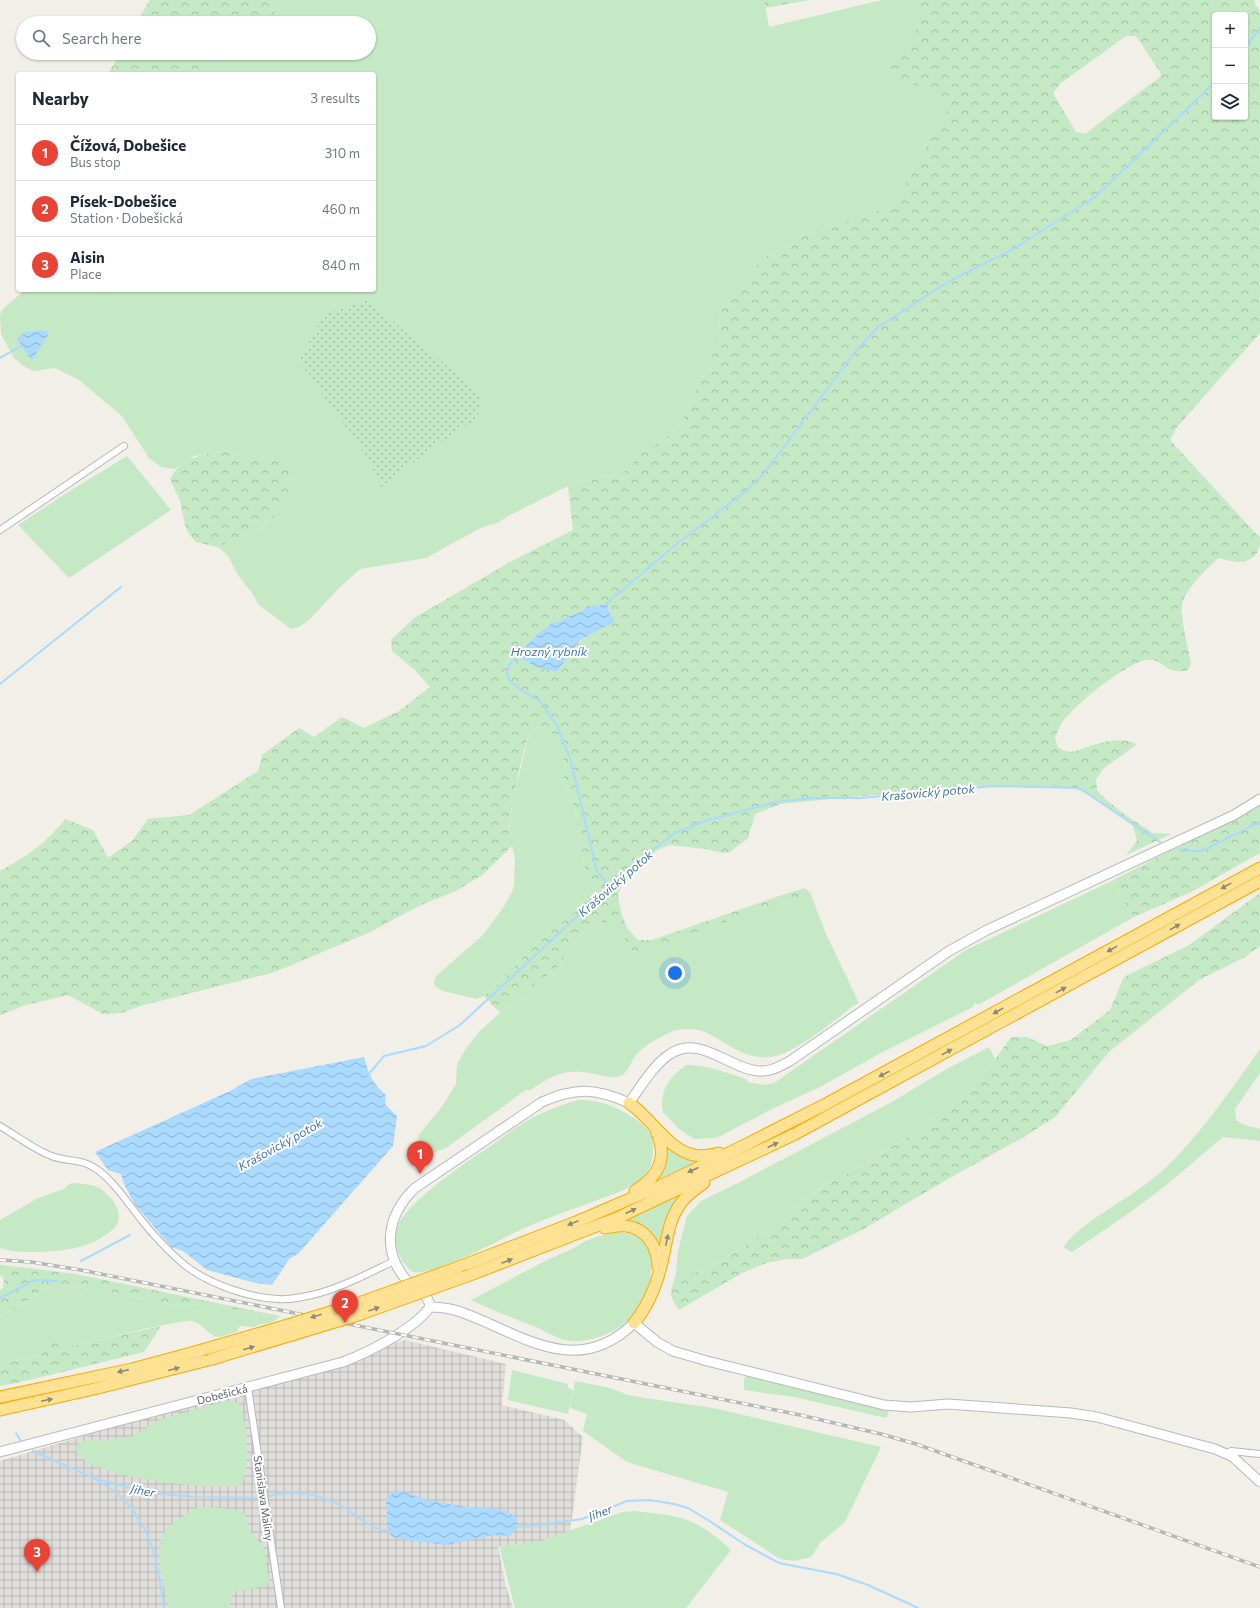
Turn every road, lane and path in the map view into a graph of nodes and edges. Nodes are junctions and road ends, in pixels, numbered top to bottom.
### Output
1 (124, 446) dead end
2 (0, 530) edge
3 (1260, 799) edge
4 (1260, 868) edge
5 (1260, 881) edge
6 (629, 1103) junction
7 (0, 1126) edge
8 (656, 1129) junction
9 (741, 1147) junction
10 (738, 1161) junction
11 (609, 1207) junction
12 (583, 1232) junction
13 (394, 1261) junction
14 (658, 1278) junction
15 (430, 1307) junction
16 (634, 1323) junction
17 (248, 1388) junction
18 (3, 1397) edge
19 (5, 1409) edge
20 (0, 1452) edge
21 (1225, 1454) junction
22 (1260, 1454) edge
23 (1260, 1482) edge
24 (281, 1608) edge

1 - 2 street
3 - 6 street
4 -> 9 highway
10 -> 5 highway
6 - 8 highway
6 - 13 street
7 - 13 street
8 - 9 highway
8 - 11 highway
9 -> 11 highway
12 -> 10 highway
14 -> 10 highway
11 -> 18 highway, bridge
12 - 14 highway
19 -> 12 highway, bridge
13 - 15 street
14 - 16 highway
15 - 16 street
15 - 17 street, Dobešická
16 - 21 street
17 - 20 street, Dobešická
17 - 24 street, Stanislava Maliny
21 - 22 street
21 - 23 street

